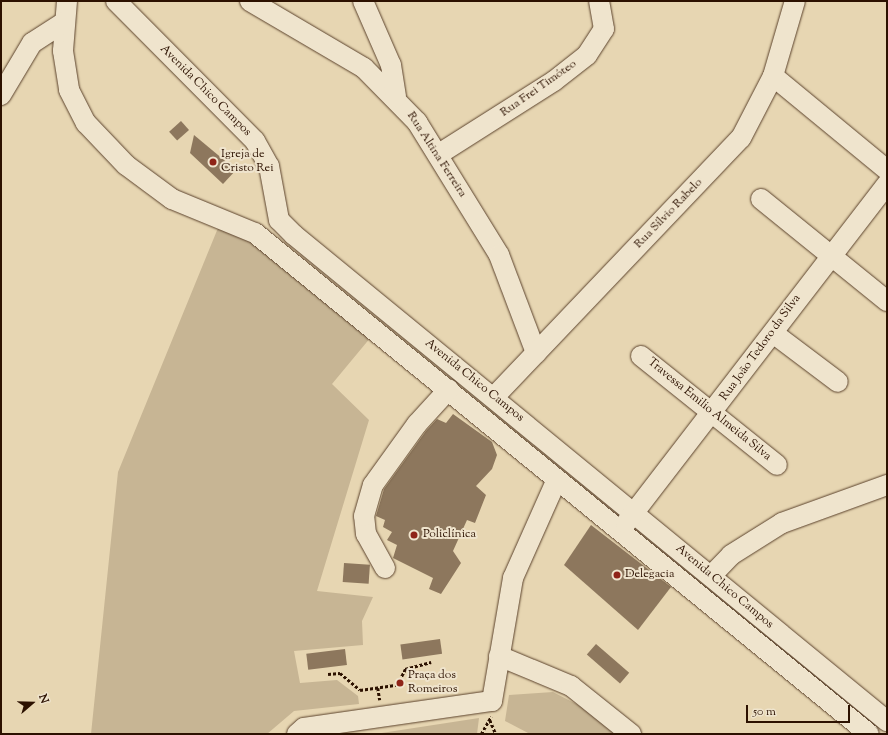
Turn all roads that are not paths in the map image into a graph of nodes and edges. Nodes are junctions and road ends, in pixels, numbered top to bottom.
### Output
1 (67, 1) edge
2 (116, 1) edge
3 (250, 1) edge
4 (363, 1) edge
5 (599, 1) edge
6 (795, 1) edge
7 (64, 22) junction
8 (773, 76) junction
9 (1, 95) edge
10 (396, 97) junction
11 (439, 154) junction
12 (887, 170) edge
13 (887, 184) edge
14 (761, 199) dead end
15 (830, 254) junction
16 (887, 301) edge
17 (403, 323) junction
18 (773, 333) junction
19 (388, 341) junction
20 (536, 352) junction
21 (642, 356) dead end
22 (838, 382) dead end
23 (449, 390) junction
24 (494, 397) junction
25 (714, 412) junction
26 (777, 465) dead end
27 (557, 478) junction
28 (887, 485) edge
29 (634, 512) junction
30 (621, 531) junction
31 (385, 568) dead end
32 (710, 576) junction
33 (499, 656) junction
34 (887, 721) edge
35 (297, 734) edge
36 (631, 734) edge
37 (869, 734) edge

1 - 7 street, Avenida Chico Campos
2 - 17 street, Avenida Chico Campos
3 - 10 street, Rua Altina Ferreira
4 - 10 street
5 - 11 street, Rua Frei Timóteo
6 - 8 street, Rua Sílvio Rabelo
7 - 9 street
7 - 19 street, Avenida Chico Campos
8 - 12 street
8 - 20 street, Rua Sílvio Rabelo
10 - 11 street, Rua Altina Ferreira
11 - 20 street, Rua Altina Ferreira
13 - 15 street, Rua João Tedoro da Silva
14 - 15 street
15 - 16 street
15 - 18 street, Rua João Tedoro da Silva
17 - 19 street
17 - 24 street, Avenida Chico Campos
18 - 22 street
18 - 25 street, Rua João Tedoro da Silva
19 - 23 street, Avenida Chico Campos
20 - 24 street, Rua Sílvio Rabelo
21 - 25 street, Travessa Emilio Almeida Silva
23 - 27 street, Avenida Chico Campos
23 - 31 street
24 - 29 street, Avenida Chico Campos
25 - 26 street, Travessa Emilio Almeida Silva
25 - 29 street, Rua João Tedoro da Silva
27 - 30 street, Avenida Chico Campos
27 - 33 street
28 - 32 street
29 - 30 street, Rua João Tedoro da Silva
29 - 32 street, Avenida Chico Campos
30 - 37 street, Avenida Chico Campos
32 - 34 street, Avenida Chico Campos
33 - 35 street
33 - 36 street

